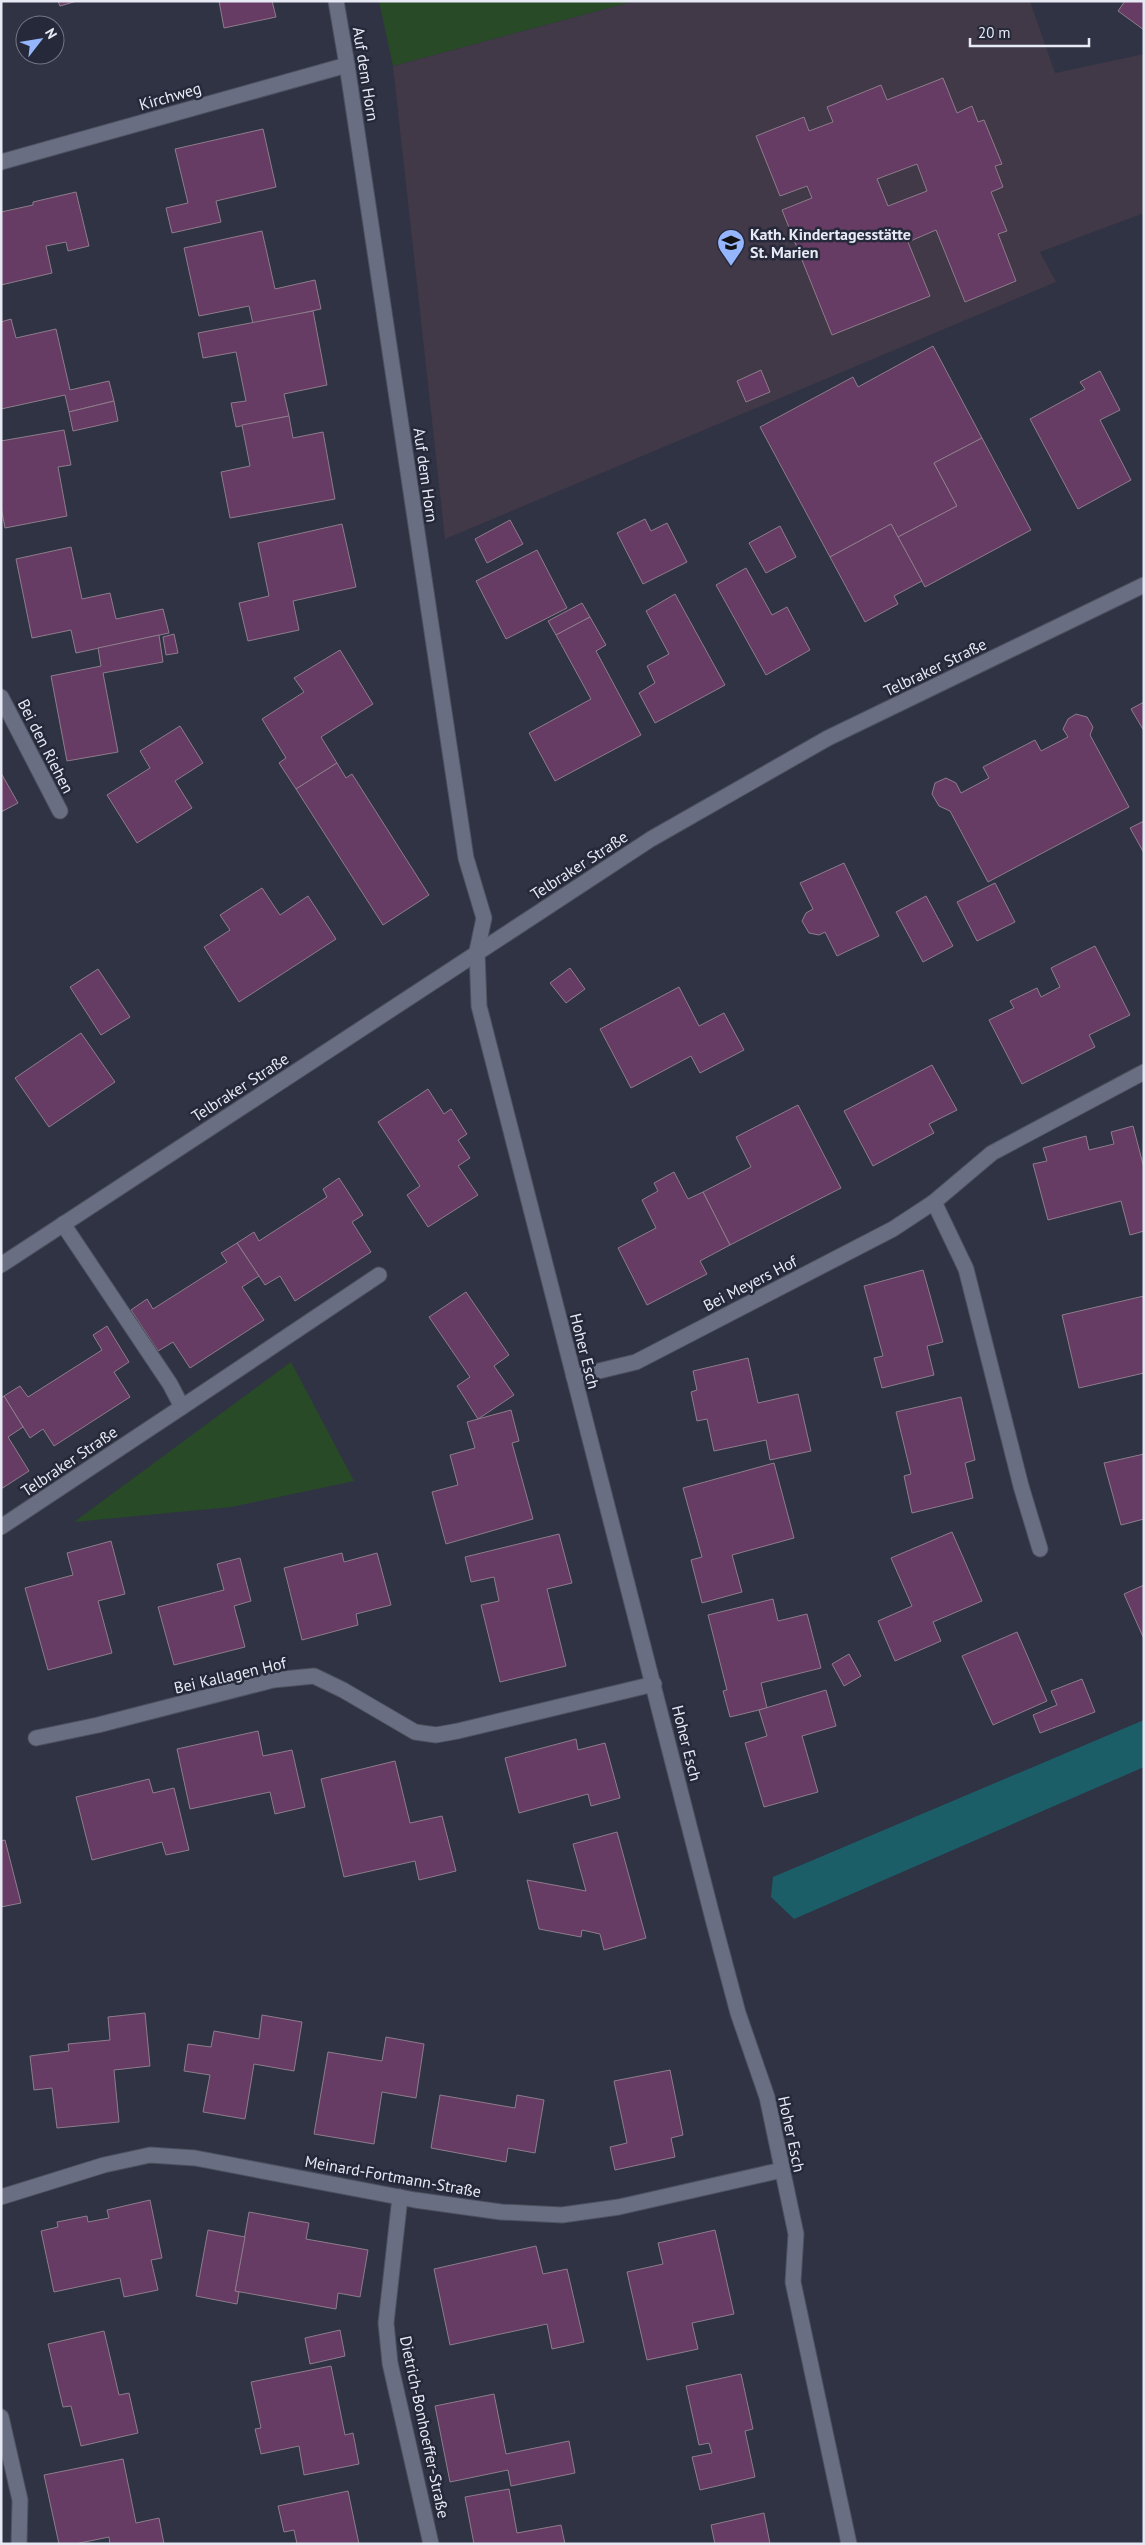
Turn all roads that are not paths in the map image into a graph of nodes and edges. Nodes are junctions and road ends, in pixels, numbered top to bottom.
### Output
1 (336, 1) edge
2 (347, 65) junction
3 (1, 162) edge
4 (1144, 585) edge
5 (1, 697) edge
6 (60, 811) dead end
7 (477, 951) junction
8 (1144, 1072) edge
9 (934, 1202) junction
10 (63, 1224) junction
11 (1, 1265) edge
12 (379, 1275) dead end
13 (574, 1377) junction
14 (182, 1407) junction
15 (1, 1527) edge
16 (1040, 1549) dead end
17 (654, 1684) junction
18 (36, 1738) dead end
19 (782, 2170) junction
20 (1, 2197) edge
21 (400, 2197) junction
22 (1, 2418) edge
23 (19, 2544) edge
24 (431, 2544) edge
25 (849, 2544) edge

1 - 2 street, Auf dem Horn
2 - 3 street, Kirchweg
2 - 7 street, Auf dem Horn
4 - 7 street, Telbraker Straße
5 - 6 street, Bei den Riehen
7 - 10 street, Telbraker Straße
7 - 13 street, Hoher Esch
8 - 9 street, Bei Meyers Hof
9 - 13 street, Bei Meyers Hof
9 - 16 street
10 - 11 street, Telbraker Straße
10 - 14 street
12 - 14 street, Telbraker Straße
13 - 17 street, Hoher Esch
14 - 15 street, Telbraker Straße
17 - 18 street, Bei Kallagen Hof
17 - 19 street, Hoher Esch
19 - 21 street, Meinard-Fortmann-Straße
19 - 25 street, Hoher Esch
20 - 21 street, Meinard-Fortmann-Straße
21 - 24 street, Dietrich-Bonhoeffer-Straße
22 - 23 street

